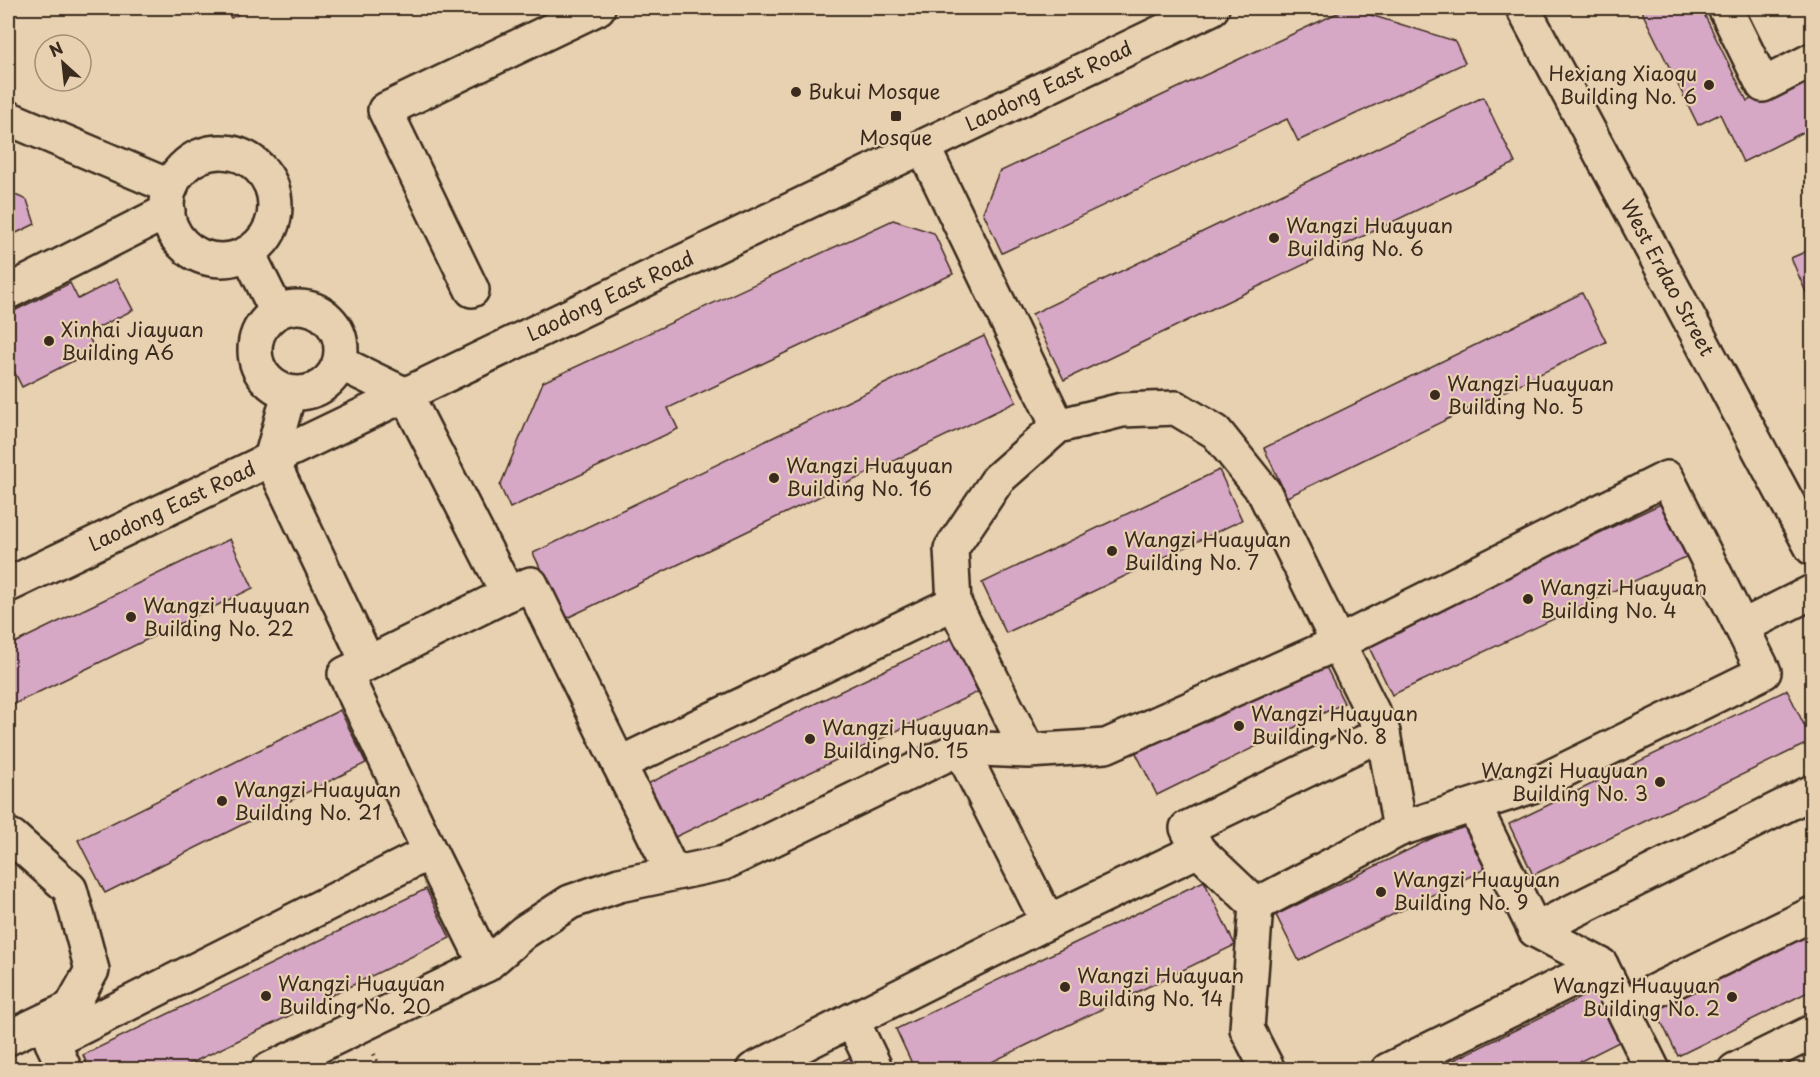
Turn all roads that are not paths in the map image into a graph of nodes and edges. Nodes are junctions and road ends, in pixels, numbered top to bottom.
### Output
1 (598, 8) edge
2 (1212, 8) edge
3 (1523, 8) edge
4 (1725, 8) edge
5 (1812, 60) edge
6 (8, 118) edge
7 (923, 147) junction
8 (170, 199) junction
9 (248, 253) junction
10 (472, 290) dead end
11 (8, 292) edge
12 (277, 312) junction
13 (340, 363) junction
14 (290, 393) junction
15 (406, 395) junction
16 (1058, 426) junction
17 (271, 459) junction
18 (1812, 548) edge
19 (8, 585) edge
20 (1812, 592) edge
21 (508, 594) junction
22 (954, 603) junction
23 (1742, 627) junction
24 (1338, 643) junction
25 (368, 663) junction
26 (1383, 733) junction
27 (960, 748) junction
28 (1028, 751) junction
29 (619, 764) junction
30 (1812, 792) edge
31 (1473, 806) junction
32 (1400, 830) junction
33 (8, 835) edge
34 (1198, 850) junction
35 (430, 852) junction
36 (673, 873) junction
37 (1256, 905) junction
38 (1812, 914) edge
39 (1048, 922) junction
40 (1535, 930) junction
41 (486, 965) junction
42 (1601, 965) junction
43 (1622, 1007) junction
44 (71, 1008) junction
45 (852, 1020) junction
46 (1812, 1032) edge
47 (8, 1038) edge
48 (59, 1056) edge
49 (1268, 1069) edge
50 (268, 1070) edge
51 (753, 1070) edge
52 (876, 1070) edge
53 (1388, 1070) edge
54 (1653, 1070) edge
55 (1735, 1070) edge

1 - 10 street
2 - 7 street, Laodong East Road
3 - 18 street, West Erdao Street
4 - 5 street
6 - 8 street
7 - 15 street, Laodong East Road
7 - 16 street
8 - 9 street
8 - 9 street
8 - 11 street
9 - 12 street
12 - 13 street
12 - 14 street
13 - 14 street
13 - 15 street
14 - 17 street
15 - 17 street, Laodong East Road
15 - 21 street
16 - 22 street
16 - 24 street
17 - 19 street, Laodong East Road
17 - 25 street
20 - 23 street
21 - 25 street
21 - 29 street
22 - 28 street
22 - 29 street
23 - 24 street
23 - 31 street
24 - 26 street
24 - 28 street
25 - 35 street
26 - 32 street
26 - 34 street
27 - 28 street
27 - 36 street
27 - 39 street
29 - 36 street
30 - 40 street
31 - 32 street
31 - 40 street
32 - 37 street
33 - 44 street
34 - 37 street
34 - 39 street
35 - 41 street
35 - 48 street
36 - 41 street
37 - 49 street
38 - 43 street
39 - 45 street
40 - 42 street
41 - 50 street
42 - 43 street
42 - 53 street
43 - 54 street
44 - 47 street
44 - 48 street
45 - 51 street
45 - 52 street
46 - 55 street

